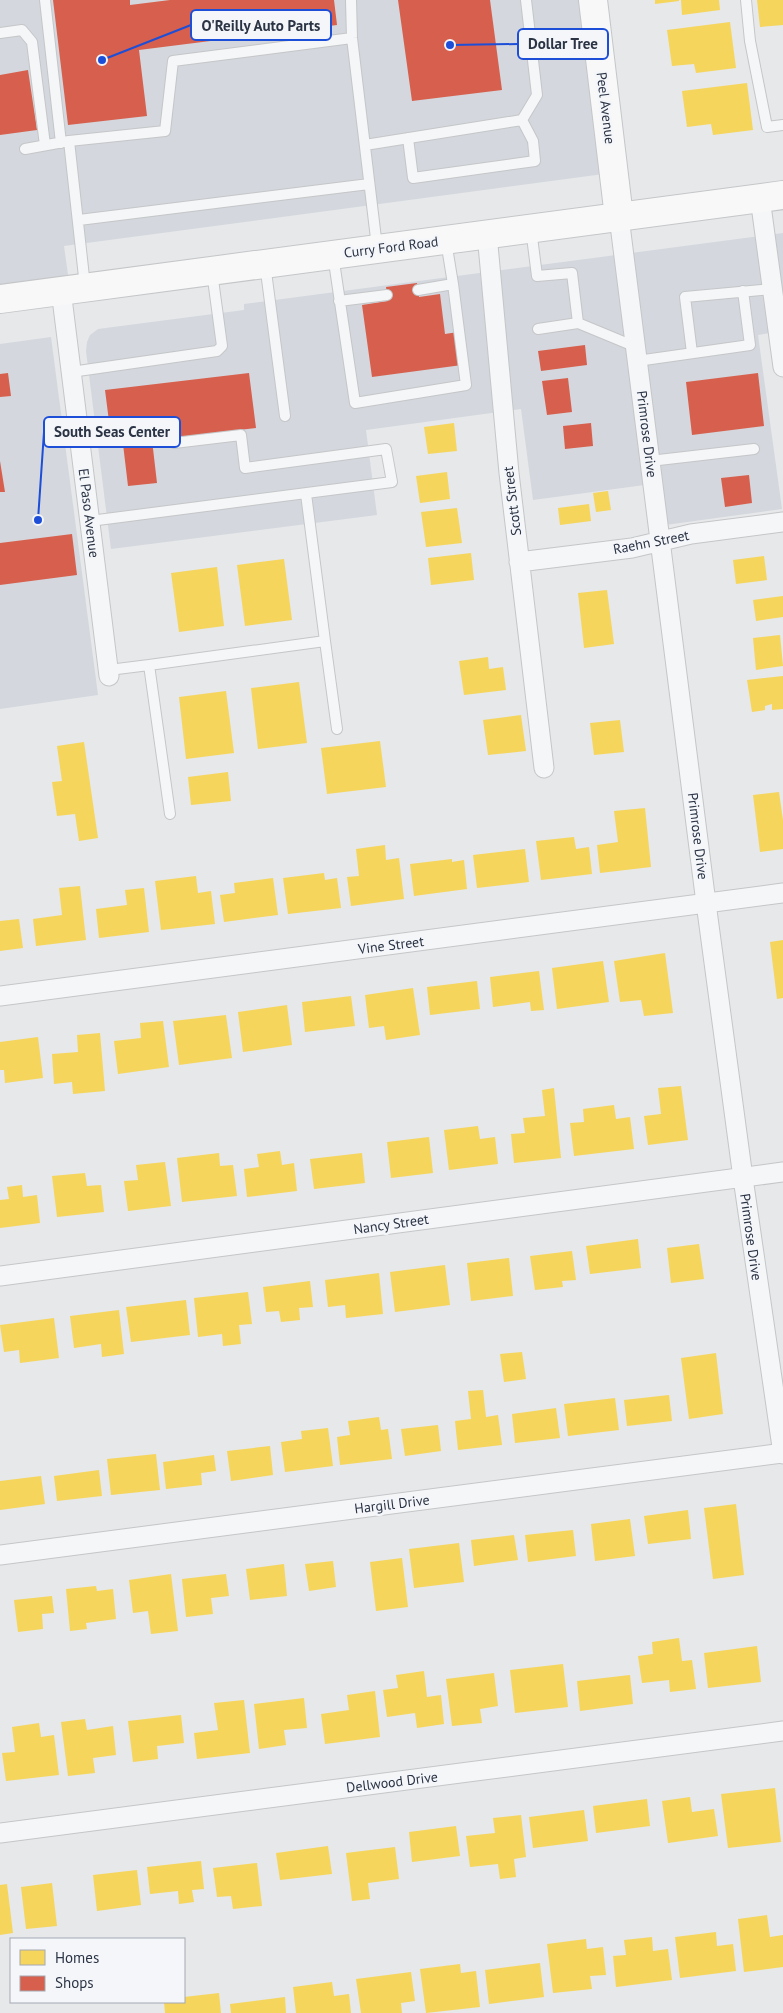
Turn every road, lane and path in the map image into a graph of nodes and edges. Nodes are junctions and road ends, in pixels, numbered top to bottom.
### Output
1 (45, 0) edge
2 (351, 0) edge
3 (526, 0) edge
4 (593, 0) edge
5 (746, 0) edge
6 (0, 33) edge
7 (352, 38) junction
8 (522, 120) junction
9 (783, 125) edge
10 (408, 138) junction
11 (65, 142) junction
12 (46, 145) junction
13 (365, 145) junction
14 (25, 148) dead end
15 (369, 184) junction
16 (772, 196) edge
17 (619, 217) junction
18 (78, 220) junction
19 (531, 228) junction
20 (487, 234) junction
21 (446, 240) junction
22 (377, 248) junction
23 (332, 254) junction
24 (265, 263) junction
25 (212, 270) junction
26 (454, 284) junction
27 (73, 288) junction
28 (773, 289) junction
29 (418, 290) dead end
30 (743, 291) junction
31 (387, 295) dead end
32 (0, 299) edge
33 (339, 300) junction
34 (578, 323) junction
35 (538, 329) dead end
36 (692, 353) junction
37 (637, 354) junction
38 (783, 367) edge
39 (71, 372) junction
40 (285, 416) dead end
41 (174, 443) dead end
42 (754, 449) dead end
43 (650, 462) junction
44 (306, 494) junction
45 (90, 521) junction
46 (783, 522) edge
47 (660, 541) junction
48 (520, 562) junction
49 (326, 641) junction
50 (148, 665) junction
51 (109, 673) joint
52 (337, 729) dead end
53 (544, 768) dead end
54 (170, 814) dead end
55 (783, 893) edge
56 (706, 903) junction
57 (0, 996) edge
58 (783, 1172) edge
59 (743, 1178) junction
60 (0, 1276) edge
61 (783, 1453) edge
62 (0, 1556) edge
63 (783, 1731) edge
64 (0, 1833) edge

1 - 11 lane
2 - 7 lane
3 - 8 lane
4 - 17 street, Peel Avenue
5 - 9 lane
6 - 12 lane
7 - 11 lane
7 - 13 lane
8 - 10 lane
8 - 10 lane
10 - 13 lane
11 - 12 lane
11 - 18 lane
12 - 14 lane
13 - 15 lane
15 - 18 lane
15 - 22 lane
16 - 17 street, Curry Ford Road
16 - 28 street
17 - 19 street, Curry Ford Road
17 - 37 street, Primrose Drive
18 - 27 lane
19 - 20 street, Curry Ford Road
19 - 34 lane
20 - 21 street, Curry Ford Road
20 - 48 street, Scott Street
21 - 22 street, Curry Ford Road
21 - 26 lane
22 - 23 street, Curry Ford Road
23 - 24 street, Curry Ford Road
23 - 33 lane
24 - 25 street, Curry Ford Road
24 - 40 lane
25 - 27 street, Curry Ford Road
25 - 39 lane
26 - 29 lane
26 - 33 lane
27 - 32 street, Curry Ford Road
27 - 39 street, El Paso Avenue
28 - 30 lane
28 - 38 street
30 - 36 lane
30 - 36 lane
31 - 33 lane
34 - 35 lane
34 - 37 lane
36 - 37 lane
37 - 43 street, Primrose Drive
39 - 45 street, El Paso Avenue
41 - 44 lane
42 - 43 lane
43 - 47 street, Primrose Drive
44 - 45 lane
44 - 49 lane
45 - 51 street, El Paso Avenue
46 - 47 street, Raehn Street
47 - 48 street, Raehn Street
47 - 56 street, Primrose Drive
48 - 53 street, Scott Street
49 - 50 lane
49 - 52 lane
50 - 51 lane
50 - 54 lane
55 - 56 street, Vine Street
56 - 57 street, Vine Street
56 - 59 street, Primrose Drive
58 - 59 street, Nancy Street
59 - 60 street, Nancy Street
59 - 61 street, Primrose Drive
61 - 62 street, Hargill Drive
63 - 64 street, Dellwood Drive

